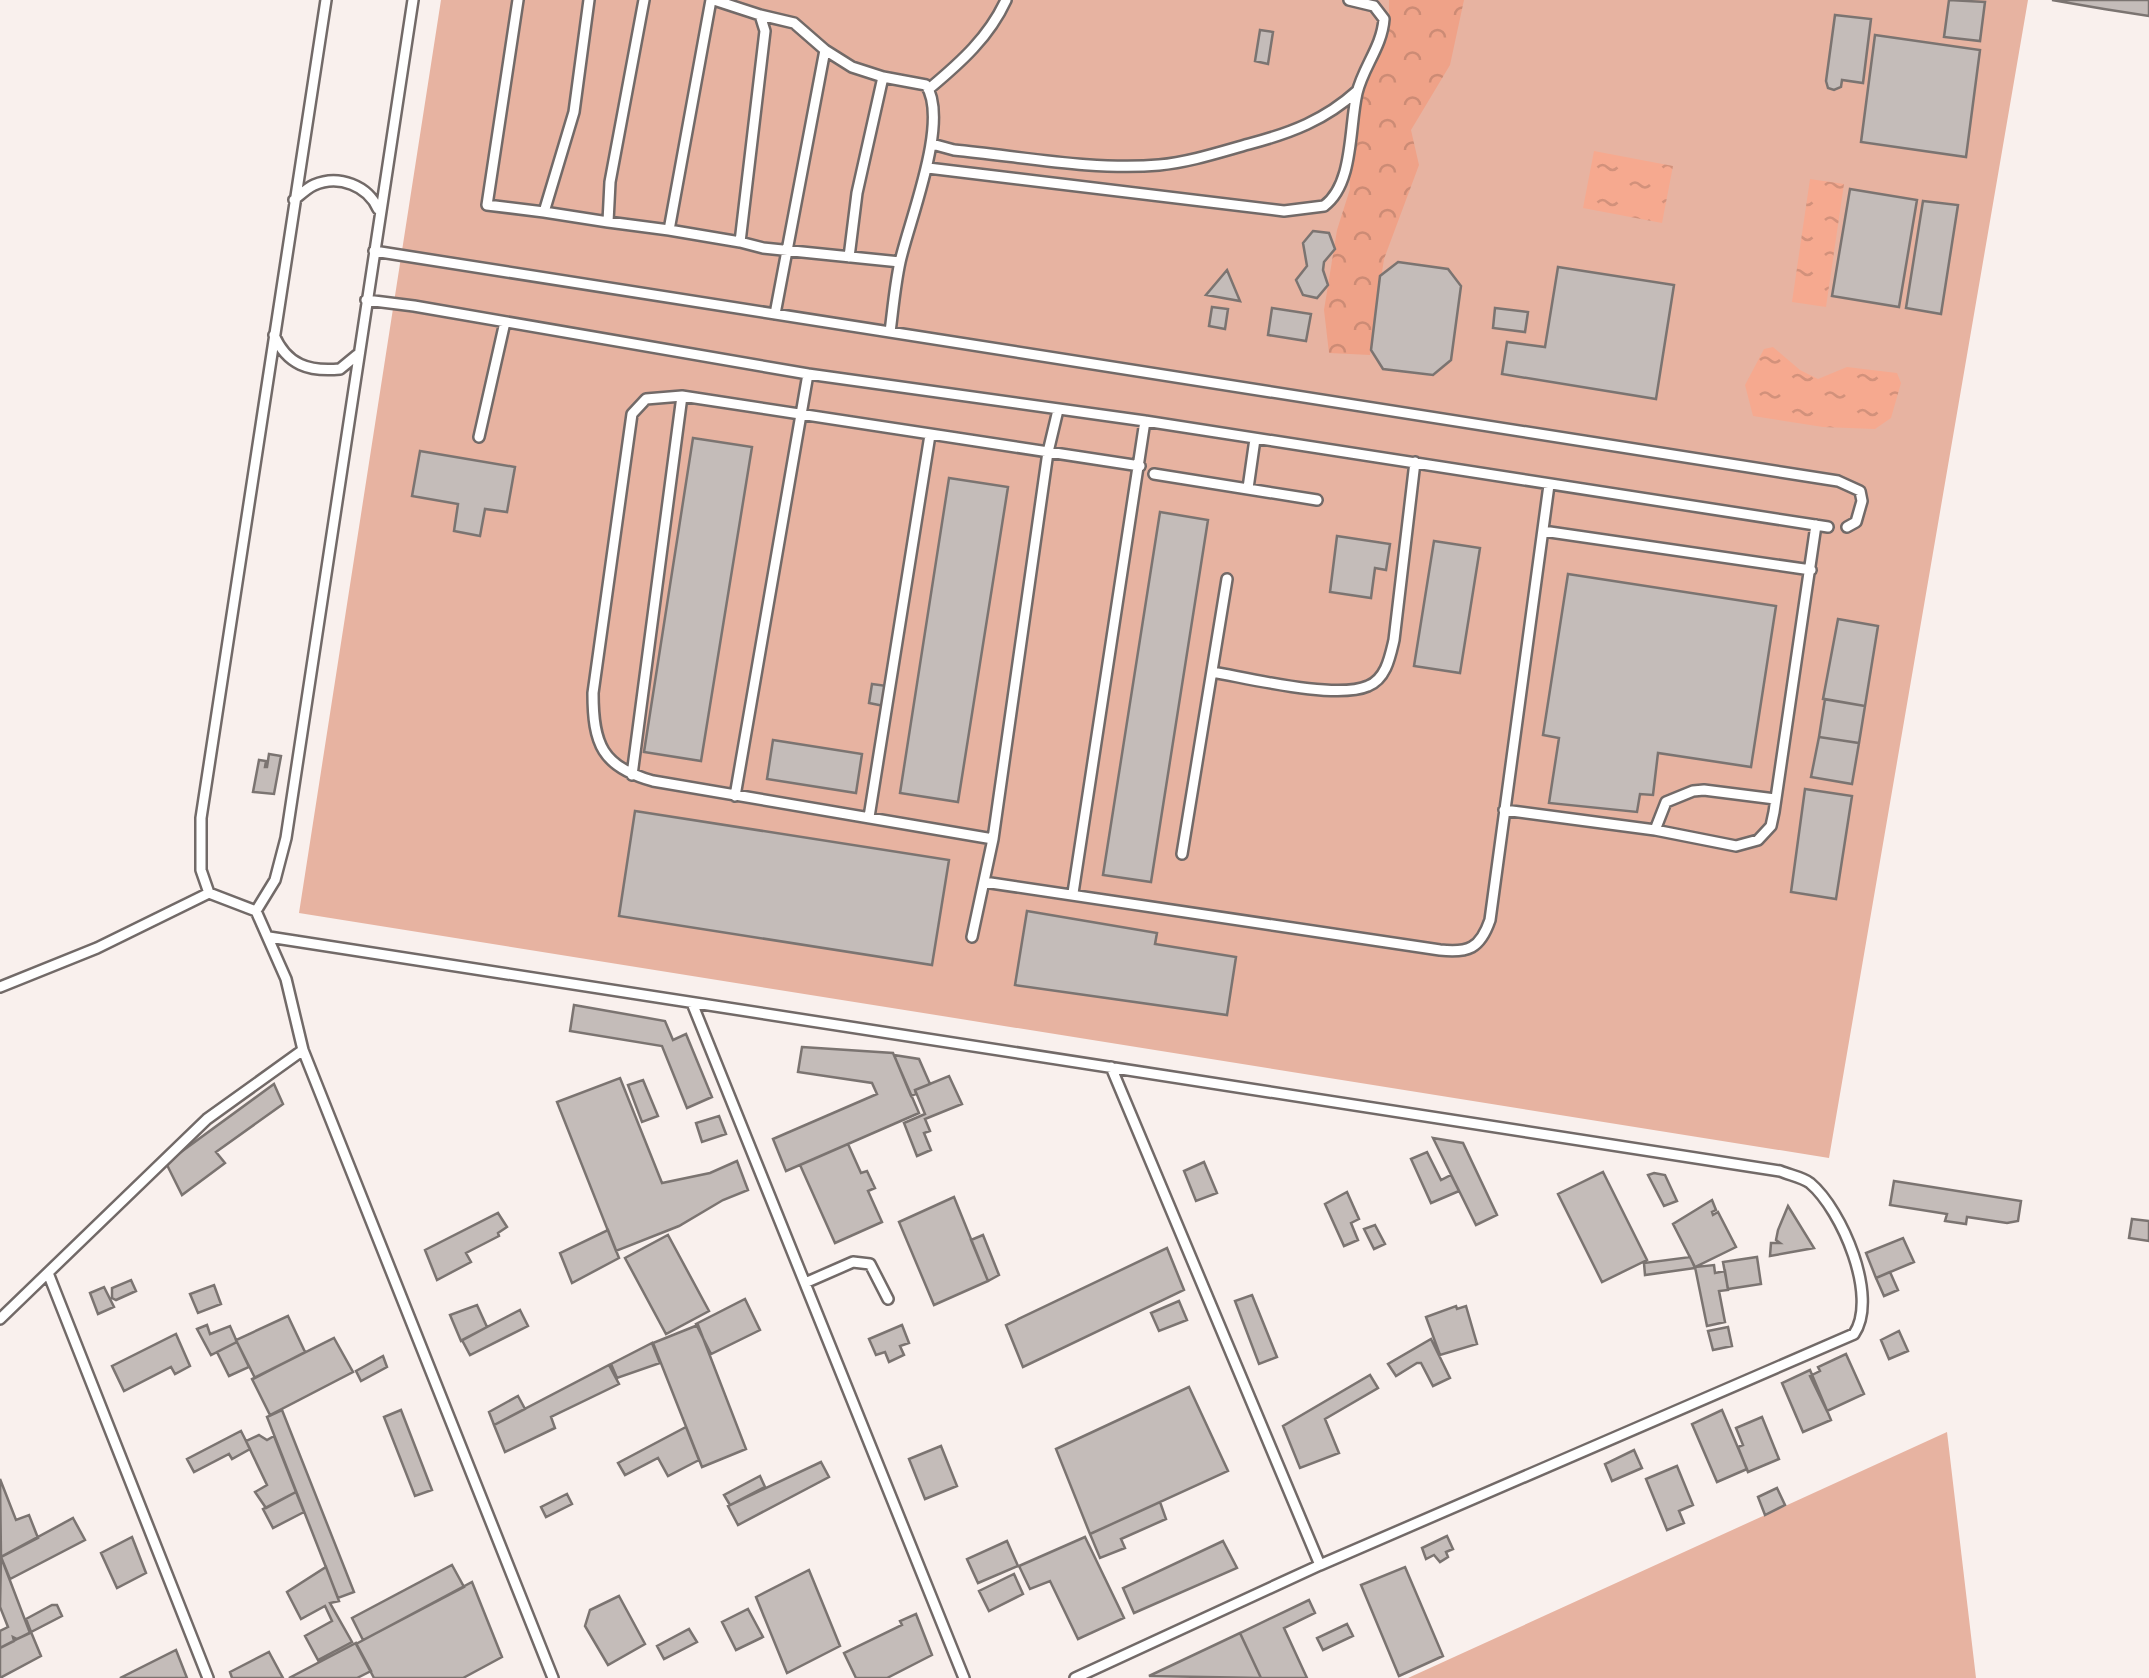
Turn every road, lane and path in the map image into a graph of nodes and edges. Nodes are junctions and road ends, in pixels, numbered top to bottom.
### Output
1 (326, 0) edge
2 (414, 0) edge
3 (518, 0) edge
4 (589, 0) edge
5 (644, 0) edge
6 (713, 0) edge
7 (1006, 0) edge
8 (1349, 0) edge
9 (760, 14) junction
10 (825, 50) junction
11 (884, 77) junction
12 (930, 88) junction
13 (1358, 91) junction
14 (932, 144) junction
15 (970, 150) junction
16 (1127, 165) junction
17 (928, 168) junction
18 (971, 175) junction
19 (1130, 190) junction
20 (294, 200) junction
21 (379, 212) junction
22 (544, 212) junction
23 (608, 222) junction
24 (669, 230) junction
25 (740, 242) junction
26 (787, 251) junction
27 (374, 252) junction
28 (849, 257) junction
29 (900, 262) junction
30 (366, 300) junction
31 (775, 314) junction
32 (505, 322) junction
33 (890, 332) junction
34 (273, 333) junction
35 (358, 353) junction
36 (808, 374) junction
37 (682, 396) junction
38 (1058, 410) junction
39 (800, 414) junction
40 (1146, 421) junction
41 (930, 434) junction
42 (478, 437) dead end
43 (1256, 439) junction
44 (1048, 452) junction
45 (1415, 462) junction
46 (1140, 466) junction
47 (1154, 474) dead end
48 (1548, 486) junction
49 (1248, 488) junction
50 (1318, 500) dead end
51 (1816, 525) junction
52 (1828, 527) dead end
53 (1846, 527) dead end
54 (1543, 530) junction
55 (1811, 570) junction
56 (1226, 579) dead end
57 (1212, 672) junction
58 (632, 775) junction
59 (735, 796) junction
60 (1776, 799) junction
61 (1504, 810) junction
62 (868, 817) junction
63 (1655, 830) junction
64 (993, 840) junction
65 (1182, 854) dead end
66 (984, 882) junction
67 (209, 893) junction
68 (1072, 893) junction
69 (256, 911) junction
70 (269, 936) junction
71 (972, 936) dead end
72 (0, 988) edge
73 (692, 1003) junction
74 (303, 1050) junction
75 (1112, 1067) junction
76 (48, 1273) junction
77 (805, 1283) junction
78 (888, 1299) dead end
79 (0, 1319) edge
80 (1320, 1566) junction
81 (208, 1678) edge
82 (553, 1678) edge
83 (964, 1678) edge
84 (1075, 1678) edge

1 - 20 lane
2 - 21 lane
3 - 22 lane
4 - 22 lane
5 - 23 lane
6 - 9 lane
6 - 24 lane
7 - 12 lane
8 - 13 lane
9 - 10 lane
9 - 25 lane
10 - 11 lane
10 - 26 lane
11 - 12 lane
11 - 28 lane
12 - 14 lane
13 - 16 lane
13 - 19 lane
14 - 15 lane
14 - 17 lane
15 - 16 lane
15 - 18 lane
16 - 19 lane
17 - 18 lane
17 - 29 lane
18 - 19 lane
20 - 21 lane
20 - 34 lane
21 - 27 lane
22 - 23 lane
23 - 24 lane
24 - 25 lane
25 - 26 lane
26 - 28 lane
26 - 31 lane
27 - 30 lane
27 - 31 lane
28 - 29 lane
29 - 33 lane
30 - 32 lane
30 - 35 lane
31 - 33 lane
32 - 36 lane
32 - 42 lane
33 - 53 lane
34 - 35 lane
34 - 67 lane
35 - 69 lane
36 - 38 lane
36 - 39 lane
37 - 39 lane
37 - 58 lane
37 - 58 lane
38 - 40 lane
38 - 44 lane
39 - 41 lane
39 - 59 lane
40 - 43 lane
40 - 46 lane
41 - 44 lane
41 - 62 lane
43 - 45 lane
43 - 49 lane
44 - 46 lane
44 - 64 lane
45 - 48 lane
45 - 57 lane
46 - 68 lane
47 - 49 lane
48 - 51 lane
48 - 54 lane
49 - 50 lane
51 - 52 lane
51 - 55 lane
54 - 55 lane
54 - 61 lane
55 - 60 lane
56 - 57 lane
57 - 65 lane
58 - 59 lane
59 - 62 lane
60 - 63 lane
60 - 63 lane
61 - 63 lane
61 - 68 lane
62 - 64 lane
64 - 66 lane
66 - 68 lane
66 - 71 lane
67 - 69 lane
67 - 72 lane
69 - 70 lane
70 - 73 lane
70 - 74 lane
73 - 75 lane
73 - 77 lane
74 - 76 lane
74 - 82 lane
75 - 80 lane
75 - 80 lane
76 - 79 lane
76 - 81 lane
77 - 78 lane
77 - 83 lane
80 - 84 lane

